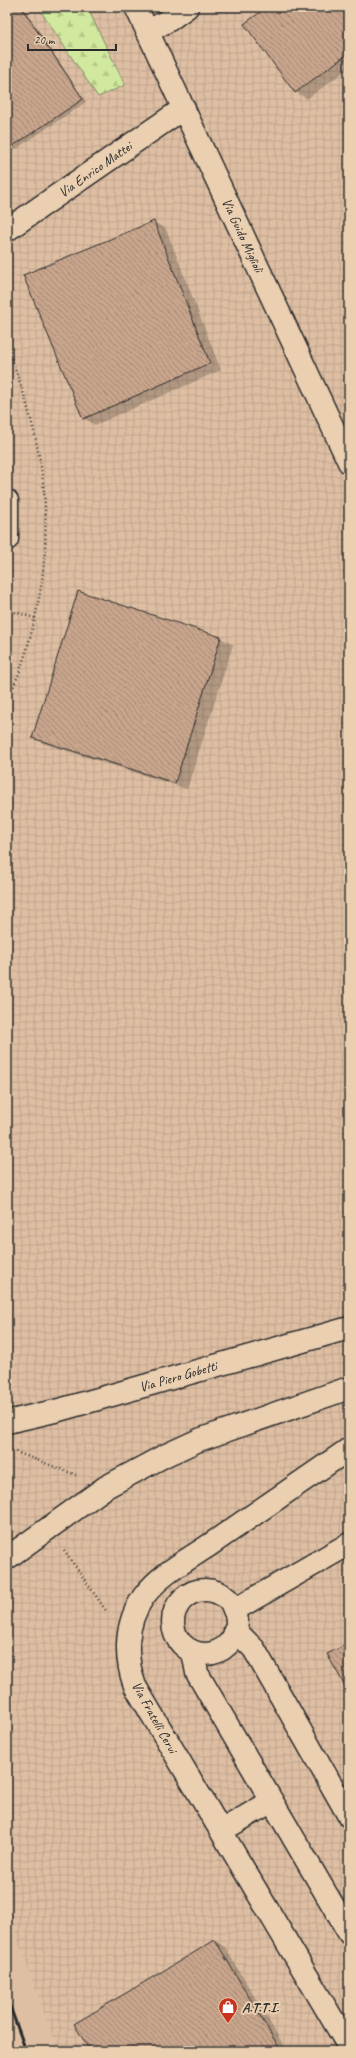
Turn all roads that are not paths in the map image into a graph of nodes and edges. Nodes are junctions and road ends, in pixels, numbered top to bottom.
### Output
1 (136, 7) edge
2 (187, 7) edge
3 (147, 32) junction
4 (184, 108) junction
5 (7, 230) edge
6 (349, 462) edge
7 (7, 501) edge
8 (7, 539) edge
9 (349, 1328) edge
10 (349, 1388) edge
11 (7, 1422) edge
12 (349, 1449) edge
13 (349, 1544) edge
14 (7, 1558) edge
15 (235, 1620) junction
16 (193, 1652) junction
17 (272, 1801) junction
18 (349, 1816) edge
19 (221, 1831) junction
20 (349, 1933) edge
21 (349, 2047) edge

1 - 3 street, Via Guido Miglioli
2 - 3 street
3 - 4 street, Via Guido Miglioli
4 - 5 street, Via Enrico Mattei
4 - 6 street, Via Guido Miglioli
7 - 8 street
9 - 11 street, Via Piero Gobetti
10 - 14 street
12 - 19 street, Via Fratelli Cervi
13 - 15 street
15 - 16 street
15 - 16 street
15 - 18 street
16 - 17 street
17 - 19 street
17 - 20 street
19 - 21 street, Via Fratelli Cervi

